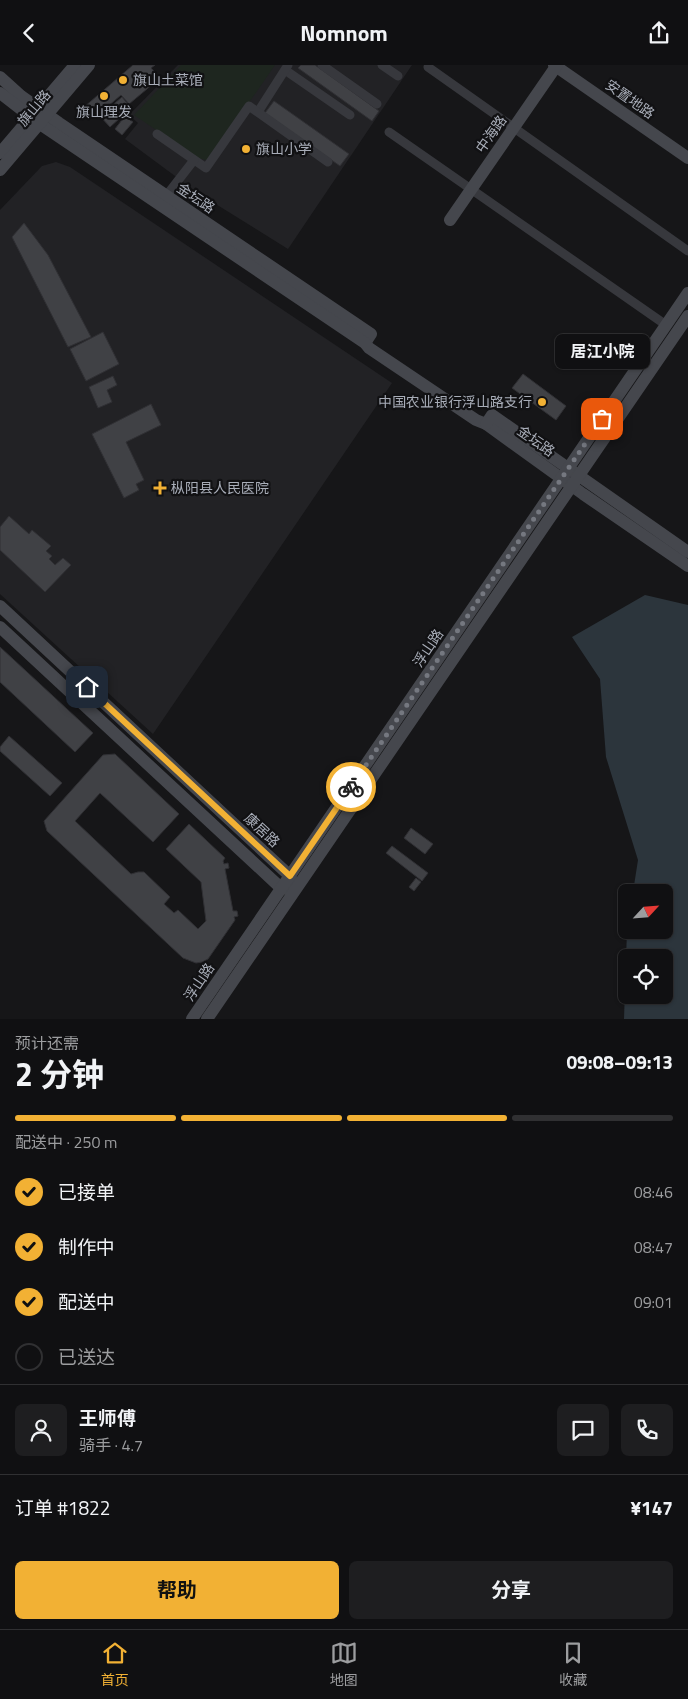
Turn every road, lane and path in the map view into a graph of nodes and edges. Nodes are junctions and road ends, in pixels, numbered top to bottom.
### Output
1 (76, 65) edge
2 (89, 65) edge
3 (322, 65) edge
4 (382, 65) edge
5 (556, 65) edge
6 (428, 67) dead end
7 (287, 68) edge
8 (398, 76) dead end
9 (0, 77) edge
10 (0, 93) edge
11 (377, 104) dead end
12 (258, 112) junction
13 (350, 115) dead end
14 (39, 116) junction
15 (514, 128) junction
16 (389, 132) dead end
17 (157, 134) dead end
18 (0, 153) edge
19 (688, 158) edge
20 (194, 160) junction
21 (328, 162) dead end
22 (0, 170) edge
23 (471, 190) junction
24 (166, 196) junction
25 (450, 220) dead end
26 (688, 251) edge
27 (688, 293) edge
28 (688, 315) edge
29 (666, 325) junction
30 (368, 338) junction
31 (570, 477) junction
32 (688, 552) edge
33 (688, 566) edge
34 (0, 606) edge
35 (0, 627) edge
36 (290, 876) junction
37 (282, 888) junction
38 (295, 891) junction
39 (192, 1019) edge
40 (208, 1019) edge

1 - 14 main road, 旗山路
2 - 14 main road, 旗山路
3 - 11 street
4 - 8 street
5 - 15 main road, 中海路
5 - 19 main road, 安置地路
6 - 15 street
7 - 12 street
7 - 13 street
9 - 14 main road, 金坛路
10 - 14 main road, 金坛路
12 - 20 street
12 - 21 street
14 - 18 main road, 旗山路
14 - 22 main road, 旗山路
14 - 24 main road, 金坛路
14 - 30 main road, 金坛路
15 - 23 main road, 中海路
15 - 26 street
16 - 23 street
17 - 20 street
20 - 24 street
23 - 25 main road, 中海路
23 - 29 street
24 - 30 main road, 金坛路
27 - 29 main road, 浮山路
28 - 31 main road, 浮山路
29 - 31 main road, 浮山路
30 - 31 main road, 金坛路
31 - 32 main road, 金坛路
31 - 33 main road, 金坛路
31 - 36 main road, 浮山路
31 - 38 main road, 浮山路
34 - 36 main road, 康居路
35 - 37 main road
36 - 37 main road, 浮山路
36 - 38 main road, 康居路
37 - 38 main road
37 - 39 main road, 浮山路
38 - 40 main road, 浮山路

